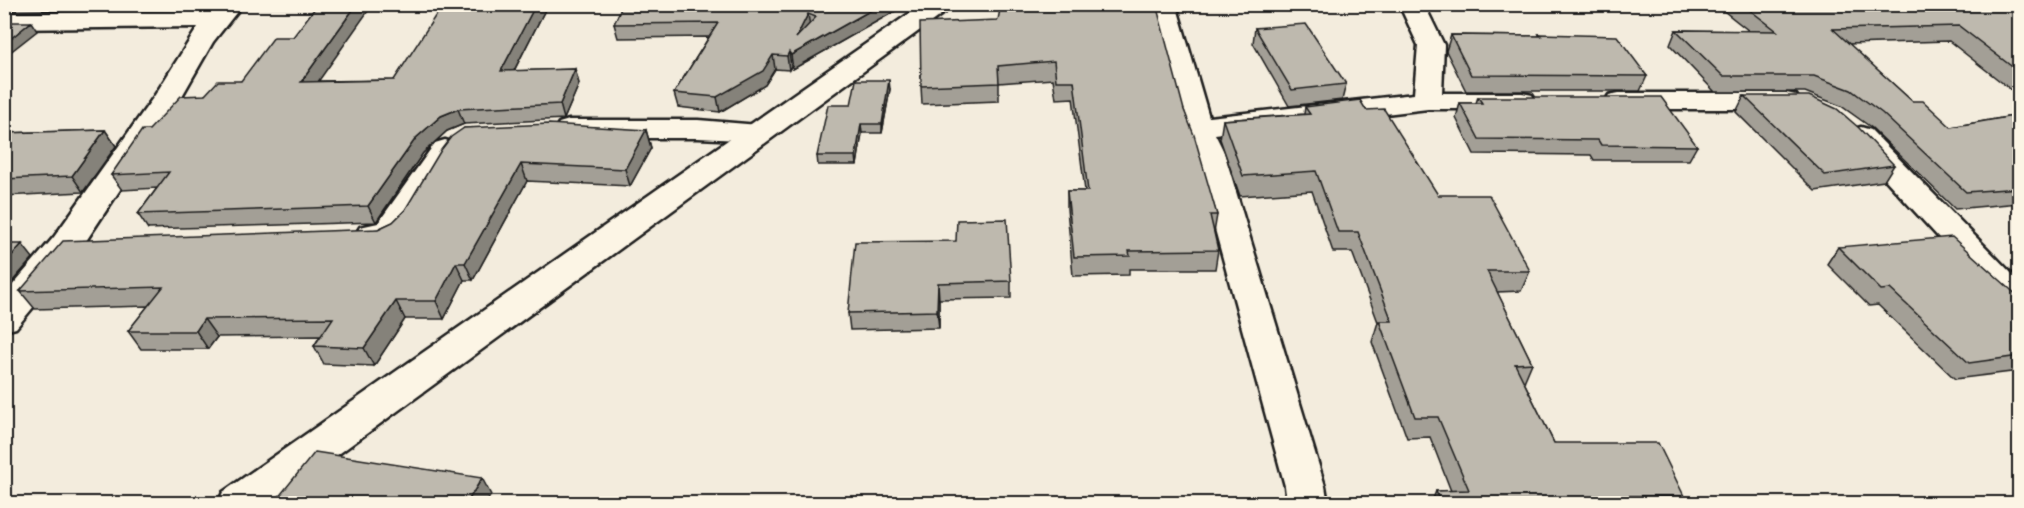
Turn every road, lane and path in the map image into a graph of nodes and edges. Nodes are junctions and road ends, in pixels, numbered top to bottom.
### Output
1 (940, 4) edge
2 (1163, 4) edge
3 (1411, 4) edge
4 (225, 12) edge
5 (4, 21) edge
6 (1428, 101) junction
7 (1551, 101) edge
8 (1598, 101) edge
9 (1810, 104) edge
10 (1839, 117) edge
11 (1198, 127) junction
12 (538, 130) edge
13 (761, 132) junction
14 (464, 135) edge
15 (343, 237) edge
16 (101, 244) edge
17 (66, 246) junction
18 (2019, 304) edge
19 (4, 319) edge
20 (238, 504) edge
21 (1308, 504) edge

1 - 13 street
2 - 11 street
3 - 6 street
4 - 5 street
4 - 17 street
6 - 7 street
6 - 11 street
8 - 9 street
10 - 18 street
11 - 21 street
12 - 13 street
13 - 20 street
14 - 15 street
16 - 17 street
17 - 19 street

